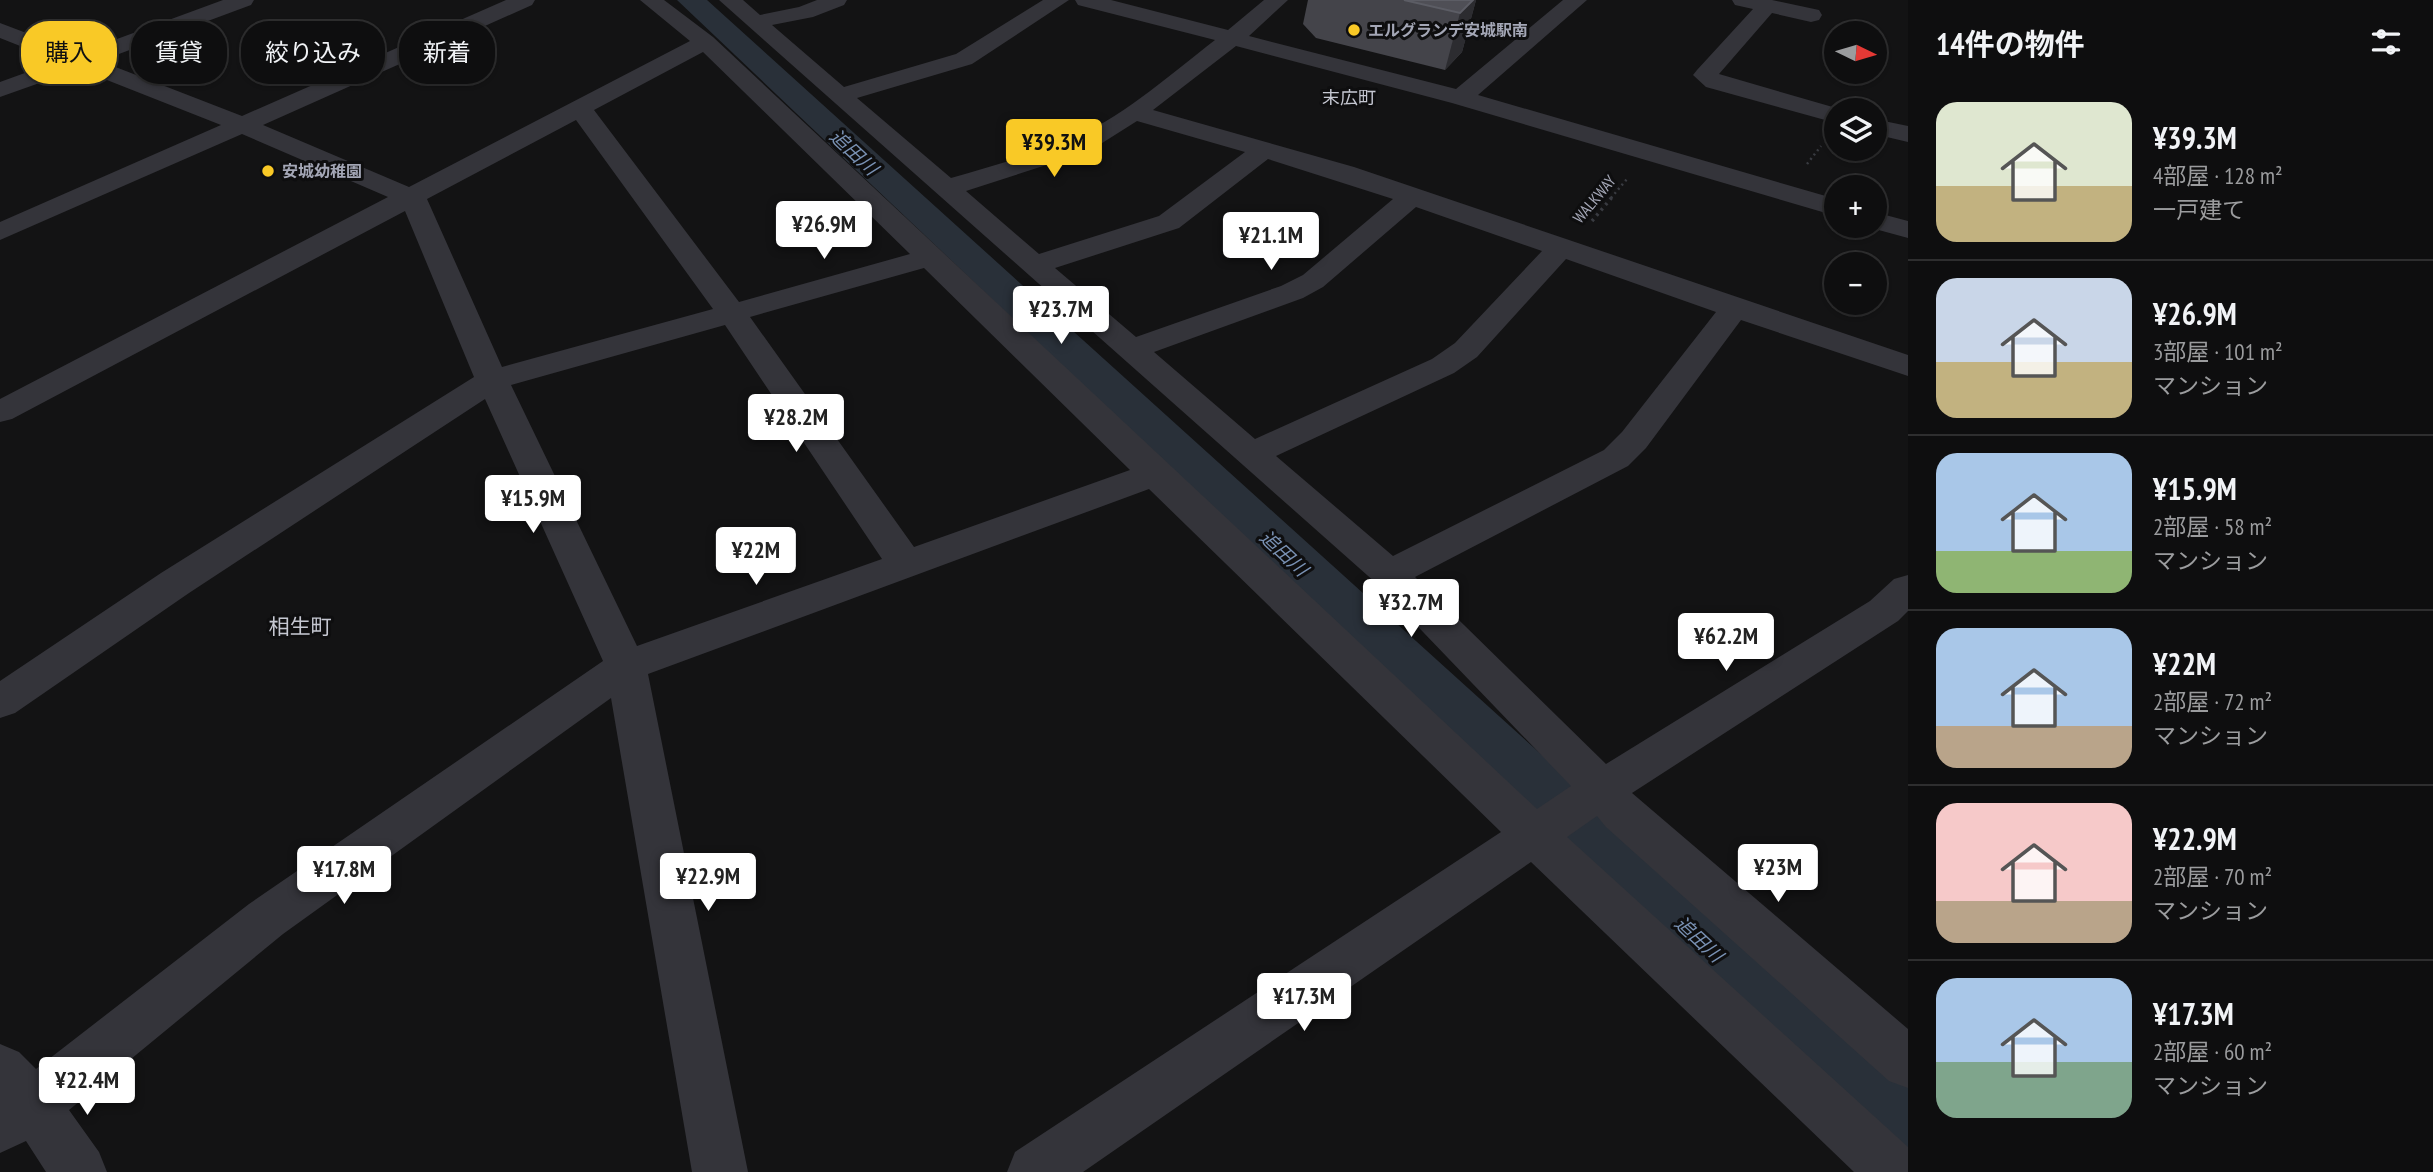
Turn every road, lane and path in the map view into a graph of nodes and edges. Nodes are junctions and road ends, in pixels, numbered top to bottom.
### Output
1 (243, 0) edge
2 (524, 0) edge
3 (651, 0) edge
4 (730, 0) edge
5 (836, 0) edge
6 (1058, 0) edge
7 (1086, 0) edge
8 (1277, 0) edge
9 (1576, 0) edge
10 (1741, 0) edge
11 (1767, 6) junction
12 (1811, 15) dead end
13 (756, 22) junction
14 (0, 30) edge
15 (1234, 37) junction
16 (21, 38) edge
17 (705, 42) junction
18 (117, 47) edge
19 (117, 76) edge
20 (21, 82) edge
21 (0, 90) edge
22 (841, 95) junction
23 (1461, 98) junction
24 (579, 107) junction
25 (1134, 112) junction
26 (1824, 124) edge
27 (243, 125) junction
28 (1887, 129) edge
29 (1908, 134) edge
30 (1824, 139) edge
31 (1264, 149) junction
32 (1804, 168) dead end
33 (1629, 177) dead end
34 (947, 188) junction
35 (1412, 196) junction
36 (413, 198) junction
37 (1824, 204) edge
38 (1887, 224) edge
39 (1908, 230) edge
40 (0, 232) edge
41 (1563, 249) junction
42 (929, 258) junction
43 (1034, 265) junction
44 (1735, 308) junction
45 (732, 313) junction
46 (1131, 349) junction
47 (1908, 366) edge
48 (492, 380) junction
49 (0, 412) edge
50 (1251, 454) junction
51 (1157, 473) junction
52 (906, 565) junction
53 (1389, 574) junction
54 (1900, 608) edge
55 (626, 666) junction
56 (0, 702) edge
57 (1602, 789) junction
58 (1534, 835) junction
59 (1908, 1063) edge
60 (11, 1100) edge
61 (1882, 1168) edge
62 (79, 1172) edge
63 (720, 1172) edge
64 (1035, 1172) edge

1 - 18 street
2 - 27 street
3 - 17 street
4 - 13 street
5 - 13 street
6 - 22 street
7 - 15 street
8 - 15 street
9 - 23 street
10 - 11 street
11 - 12 street
11 - 26 street
13 - 22 street
14 - 16 street
15 - 23 street
15 - 25 street
17 - 24 street
17 - 42 street
19 - 27 street
20 - 21 street
22 - 34 street
23 - 37 street
24 - 36 street
24 - 45 street
25 - 31 street
25 - 34 street
27 - 36 street
27 - 40 street
28 - 29 street
30 - 32 path
31 - 35 street
31 - 43 street
33 - 41 path, WALKWAY
34 - 43 street
35 - 41 street
35 - 46 street
36 - 48 street
36 - 49 street
38 - 39 street
41 - 44 street
41 - 50 street
42 - 45 street
42 - 51 street
43 - 46 street
44 - 47 street
44 - 53 street
45 - 48 street
45 - 52 street
46 - 50 street
48 - 55 street
48 - 56 street
50 - 53 street
51 - 52 street
51 - 58 street
52 - 55 street
53 - 57 street
54 - 57 street
55 - 60 street
55 - 63 street
57 - 58 street
57 - 59 street
58 - 61 street
58 - 64 street
60 - 62 street

